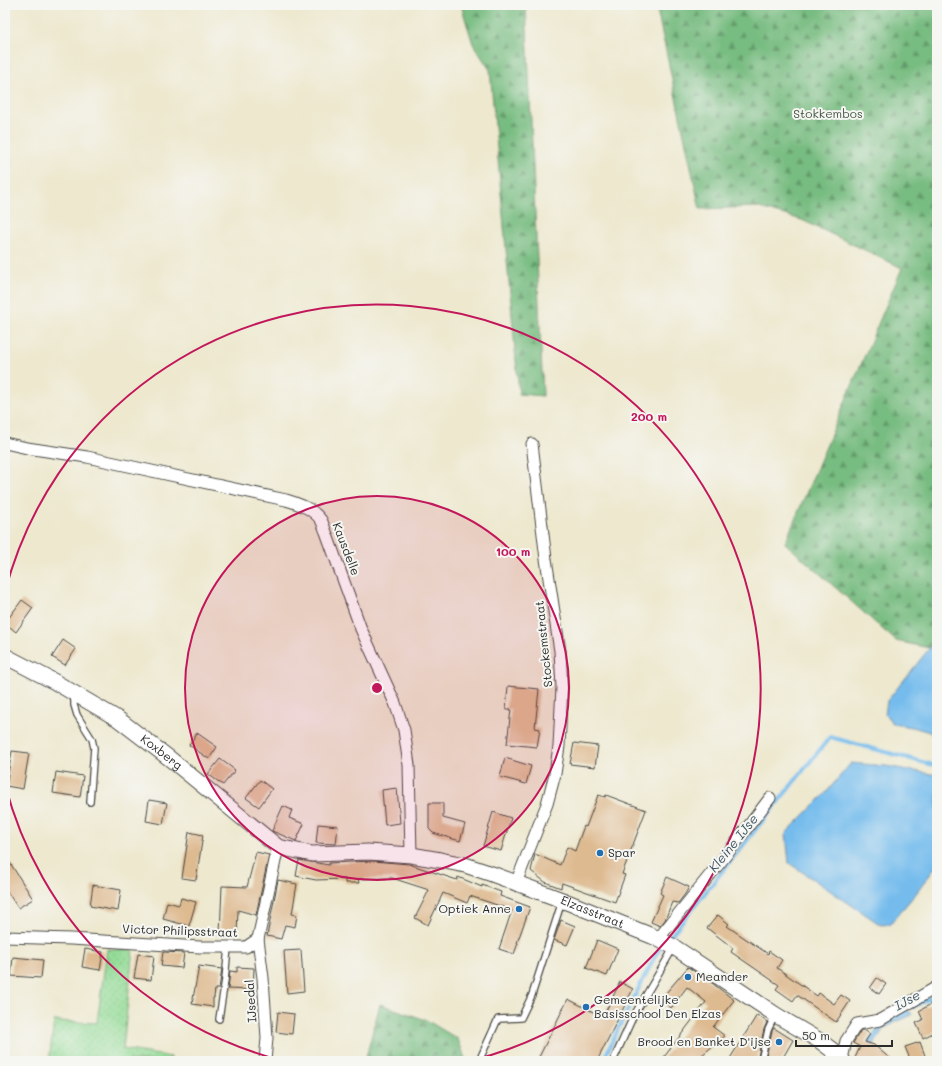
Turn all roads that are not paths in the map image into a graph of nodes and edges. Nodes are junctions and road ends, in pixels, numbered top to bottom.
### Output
1 (5, 443) edge
2 (532, 444) dead end
3 (5, 656) edge
4 (74, 693) junction
5 (770, 798) dead end
6 (90, 802) dead end
7 (278, 847) junction
8 (312, 854) joint
9 (411, 855) junction
10 (516, 884) junction
11 (562, 900) junction
12 (5, 937) edge
13 (258, 939) junction
14 (665, 943) junction
15 (228, 947) junction
16 (937, 987) edge
17 (776, 1015) junction
18 (219, 1018) dead end
19 (842, 1060) edge
20 (265, 1061) edge
21 (479, 1061) edge
22 (613, 1061) edge
23 (761, 1061) edge

1 - 9 street, Kausdelle
2 - 10 street, Stockemstraat
3 - 4 street, Koxberg
4 - 6 lane
4 - 7 street, Koxberg
5 - 14 street
7 - 8 street, Koxberg
7 - 13 street
8 - 9 street, Elzasstraat
9 - 10 street, Elzasstraat
10 - 11 street, Elzasstraat
11 - 14 street, Elzasstraat
11 - 21 lane
12 - 15 street, Victor Philipsstraat
13 - 15 street, Victor Philipsstraat
13 - 20 street, IJsedal
14 - 17 street, Elzasstraat
14 - 22 lane
15 - 18 lane
16 - 19 street
17 - 19 street, Elzasstraat
17 - 23 lane

